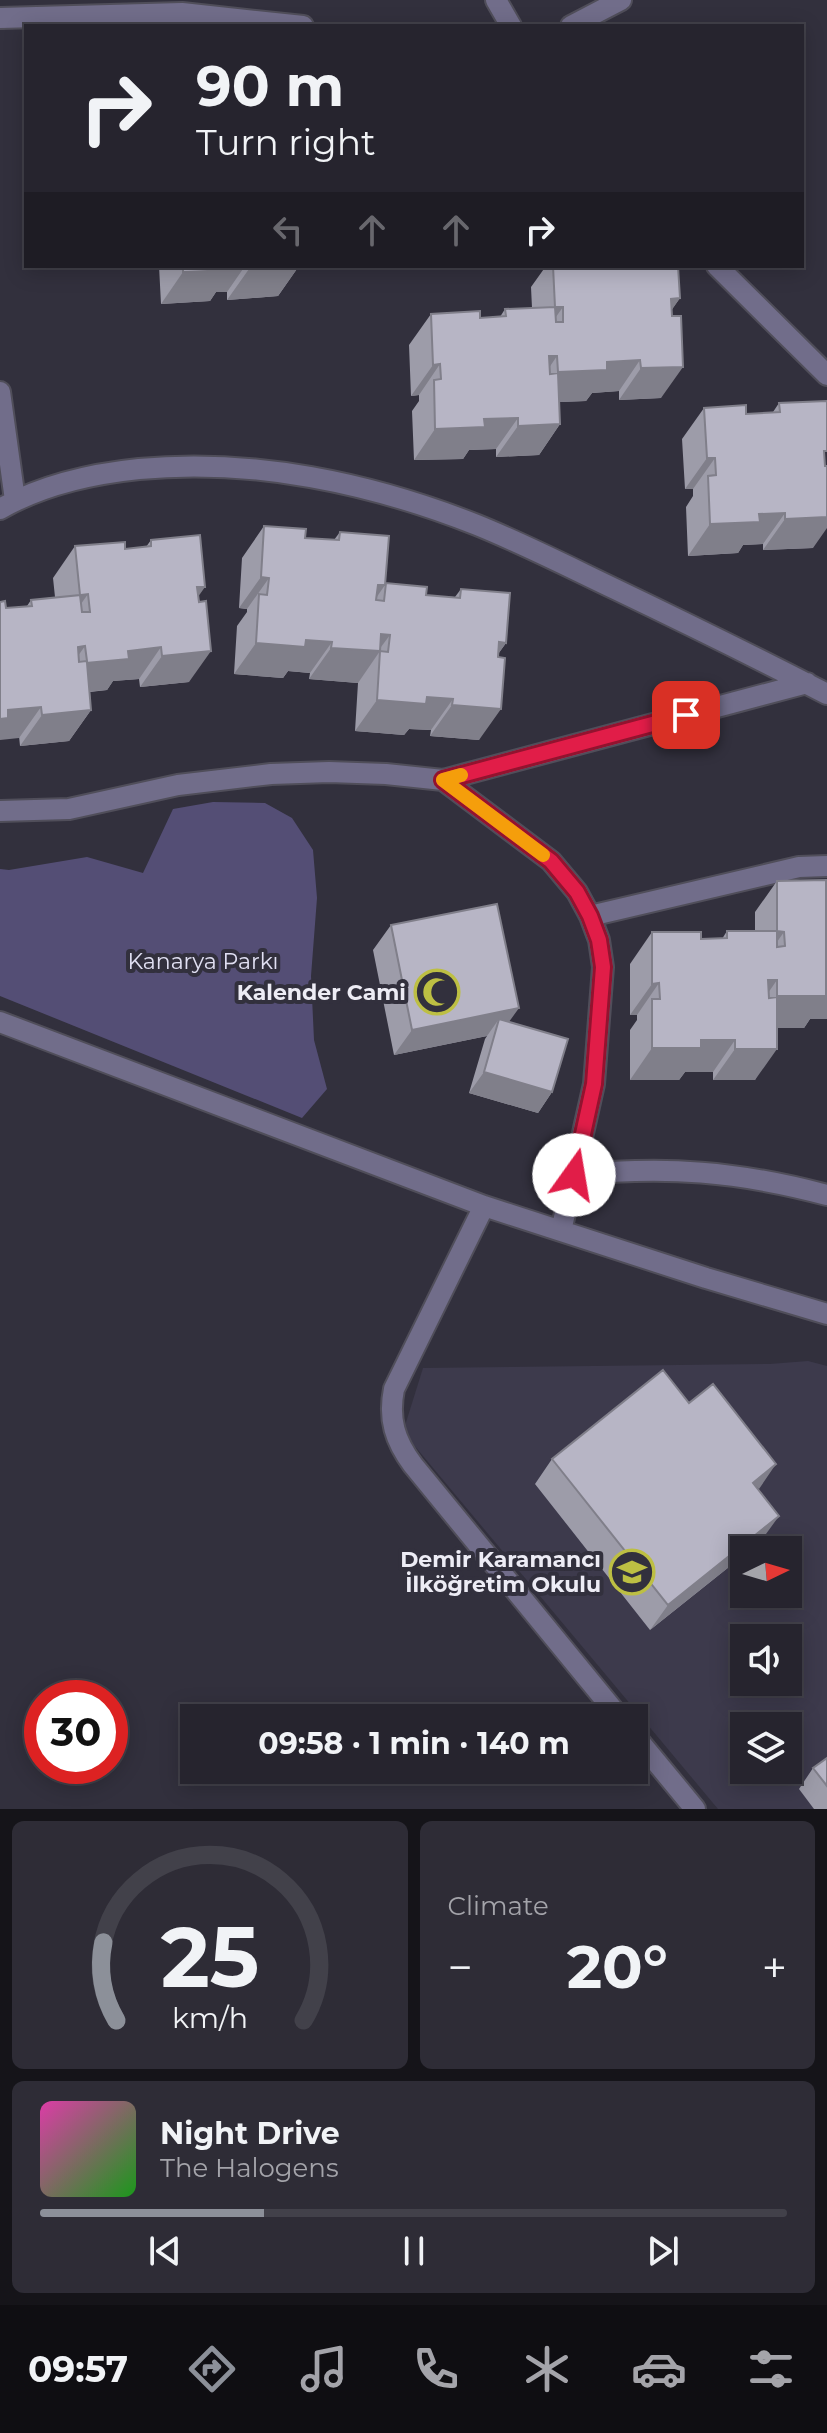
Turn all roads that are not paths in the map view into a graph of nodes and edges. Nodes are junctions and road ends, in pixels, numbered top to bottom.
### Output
1 (496, 0) edge
2 (621, 0) edge
3 (0, 18) edge
4 (284, 24) edge
5 (510, 24) edge
6 (575, 24) edge
7 (719, 268) edge
8 (827, 375) edge
9 (0, 392) edge
10 (3, 440) edge
11 (8, 505) edge
12 (807, 683) junction
13 (827, 694) edge
14 (443, 780) junction
15 (0, 811) edge
16 (827, 866) edge
17 (590, 916) junction
18 (0, 1022) edge
19 (574, 1175) junction
20 (827, 1195) edge
21 (484, 1206) junction
22 (561, 1231) junction
23 (827, 1314) edge
24 (609, 1704) edge
25 (648, 1752) edge
26 (695, 1809) edge

1 - 5 street
2 - 6 street
3 - 4 street
7 - 8 street
9 - 10 street
10 - 11 street
11 - 12 street
12 - 13 street
12 - 14 street
14 - 15 street
14 - 17 street
16 - 17 street
17 - 19 street
18 - 21 street
19 - 20 street
19 - 22 street
21 - 22 street
21 - 24 street
22 - 23 street
25 - 26 street

